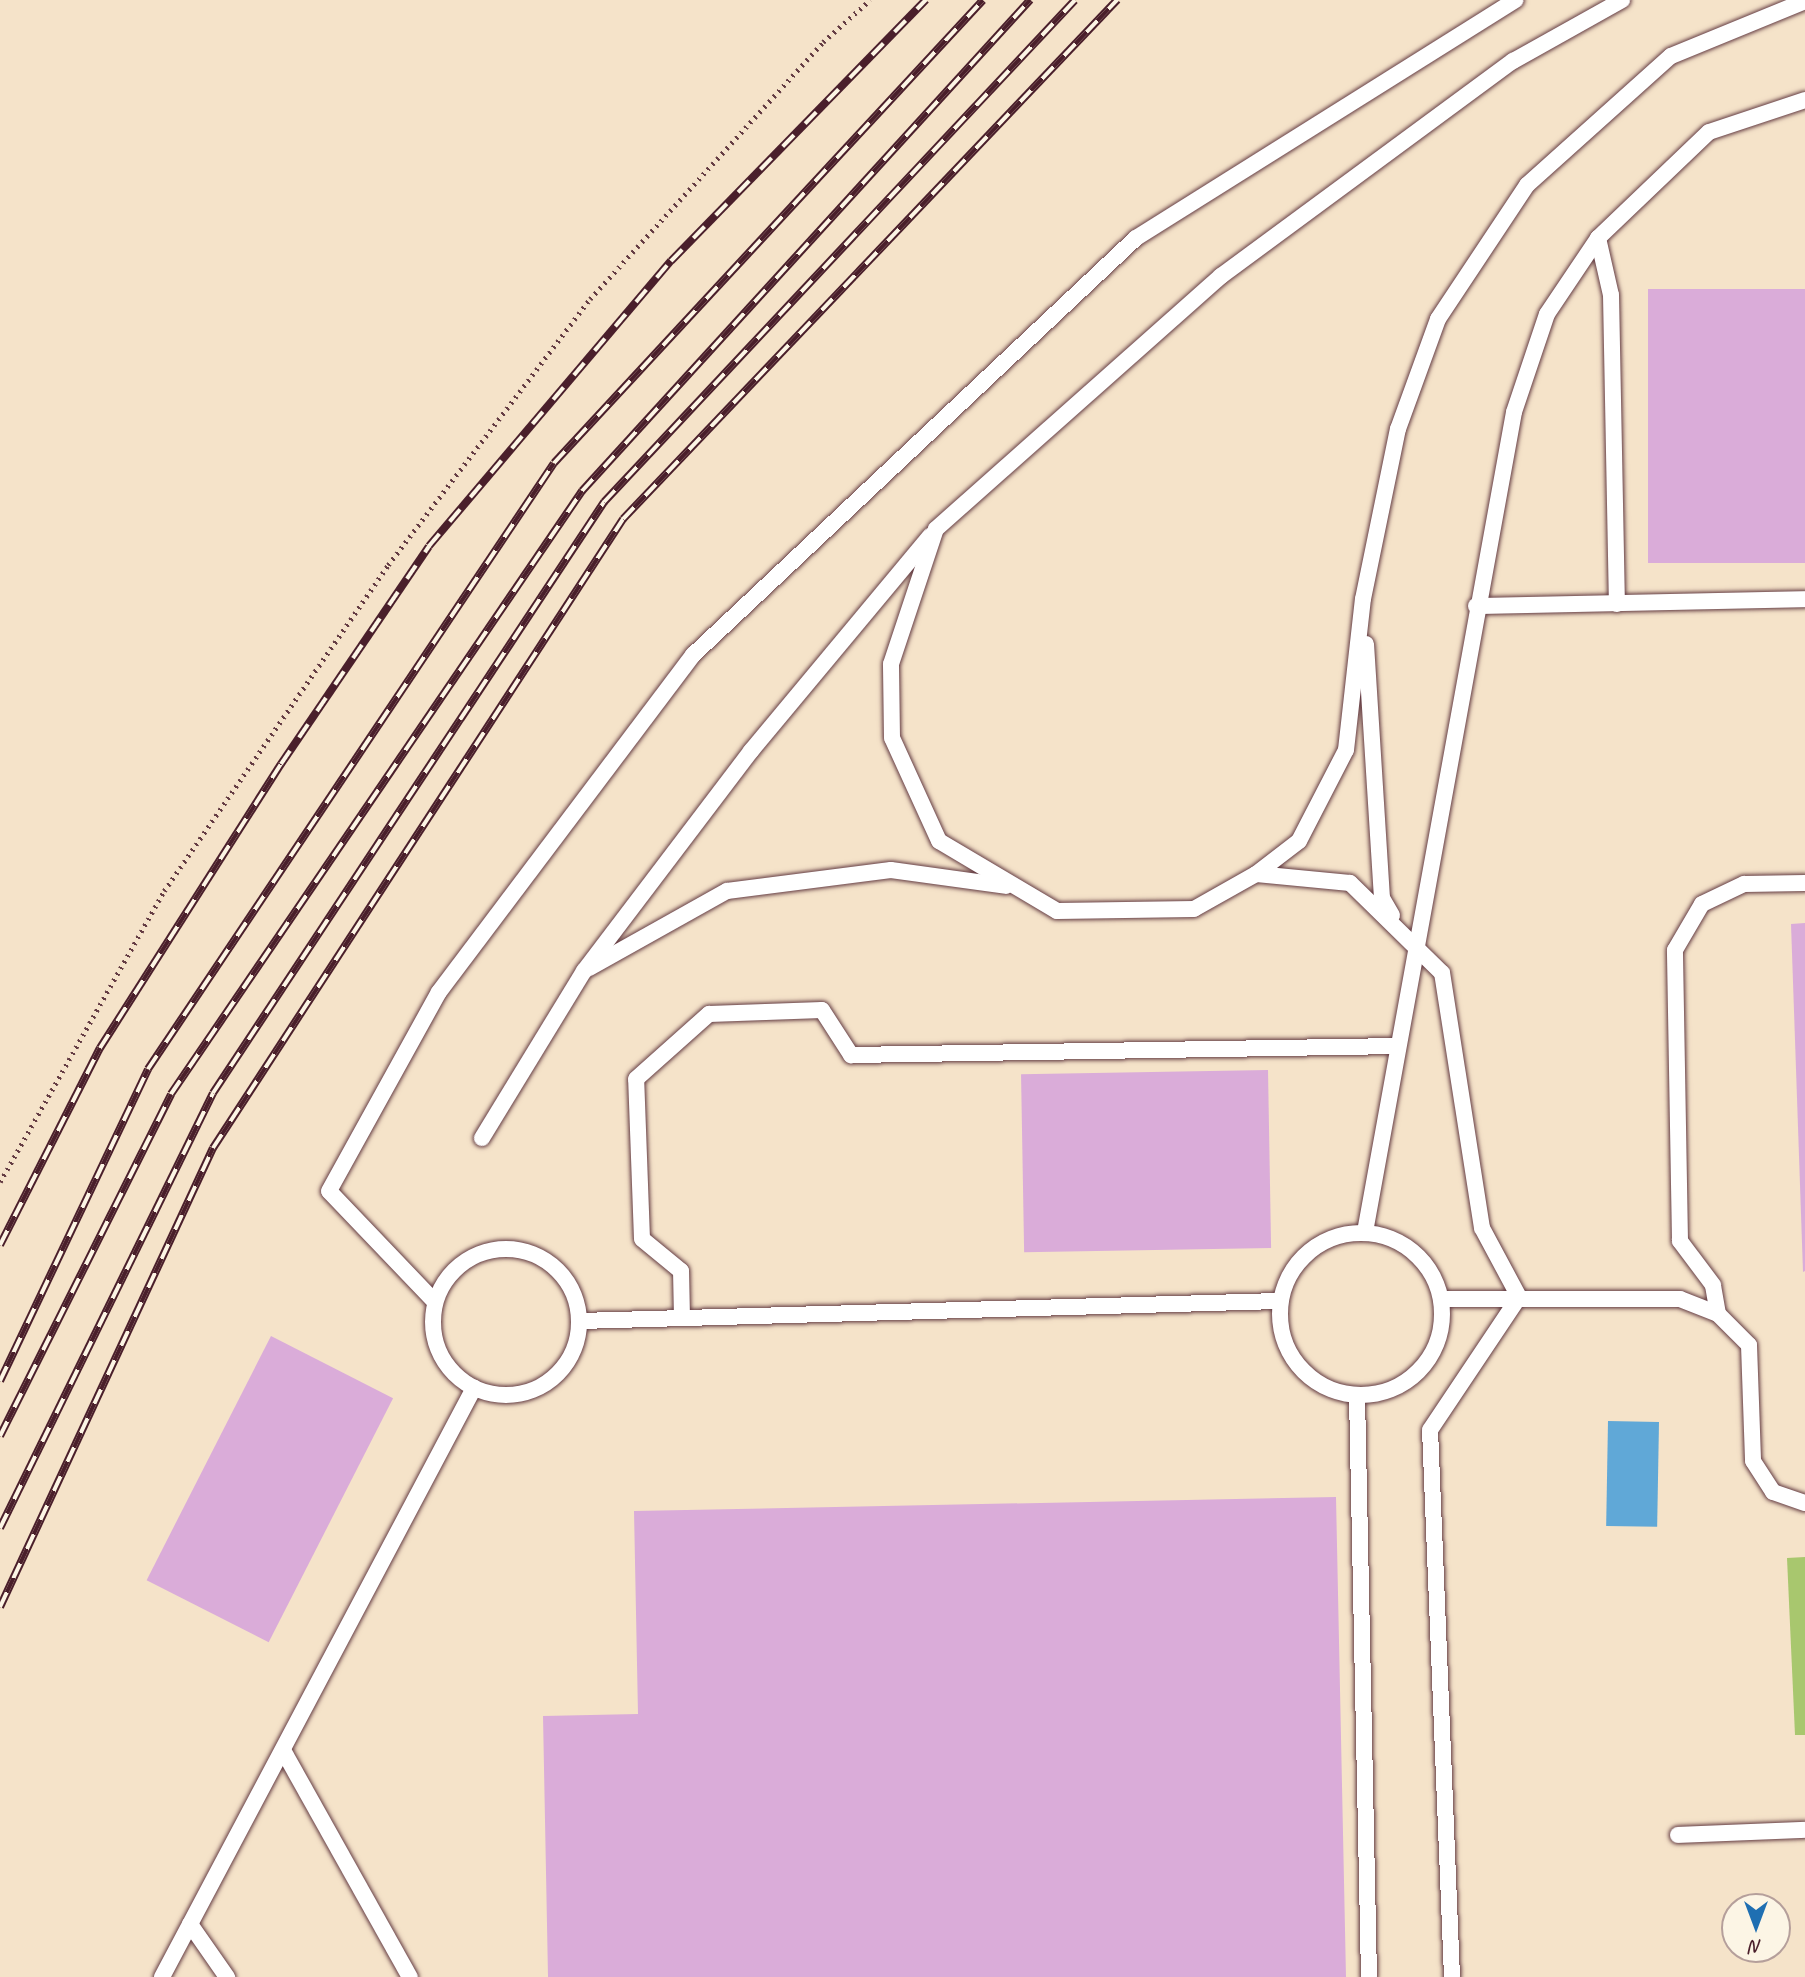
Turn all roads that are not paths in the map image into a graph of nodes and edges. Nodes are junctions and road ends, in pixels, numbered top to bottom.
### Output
1 (1516, 0) edge
2 (1622, 0) edge
3 (1805, 1) edge
4 (1805, 100) edge
5 (1598, 238) junction
6 (936, 529) junction
7 (1363, 599) junction
8 (1805, 599) edge
9 (1617, 604) junction
10 (1476, 606) junction
11 (1256, 874) junction
12 (1805, 883) edge
13 (1016, 887) junction
14 (1409, 937) junction
15 (584, 971) junction
16 (1398, 1046) junction
17 (482, 1138) dead end
18 (1366, 1232) junction
19 (1519, 1297) junction
20 (1441, 1299) junction
21 (1280, 1301) junction
22 (435, 1302) junction
23 (1718, 1314) junction
24 (682, 1318) junction
25 (580, 1321) junction
26 (474, 1388) junction
27 (1357, 1395) junction
28 (1805, 1503) edge
29 (284, 1752) junction
30 (1805, 1830) edge
31 (1678, 1835) dead end
32 (190, 1924) junction
33 (162, 1977) edge
34 (227, 1977) edge
35 (410, 1977) edge
36 (1369, 1977) edge
37 (1452, 1977) edge

1 - 22 lane
2 - 6 lane
3 - 7 lane
4 - 5 lane
5 - 9 lane
5 - 10 lane
6 - 13 lane
6 - 15 lane
7 - 11 lane
7 - 14 lane
8 - 9 lane
9 - 10 lane
10 - 14 lane
11 - 13 lane
11 - 14 lane
12 - 23 lane
13 - 15 lane
14 - 16 lane
14 - 19 lane
15 - 17 lane
16 - 18 lane
16 - 24 lane
18 - 20 lane
18 - 21 lane
19 - 20 lane
19 - 23 lane
19 - 37 lane
20 - 27 lane
21 - 24 lane
21 - 27 lane
22 - 25 lane
22 - 26 lane
23 - 28 lane
24 - 25 lane
25 - 26 lane
26 - 29 lane
27 - 36 lane
29 - 32 lane
29 - 35 lane
30 - 31 lane
32 - 33 lane
32 - 34 lane

